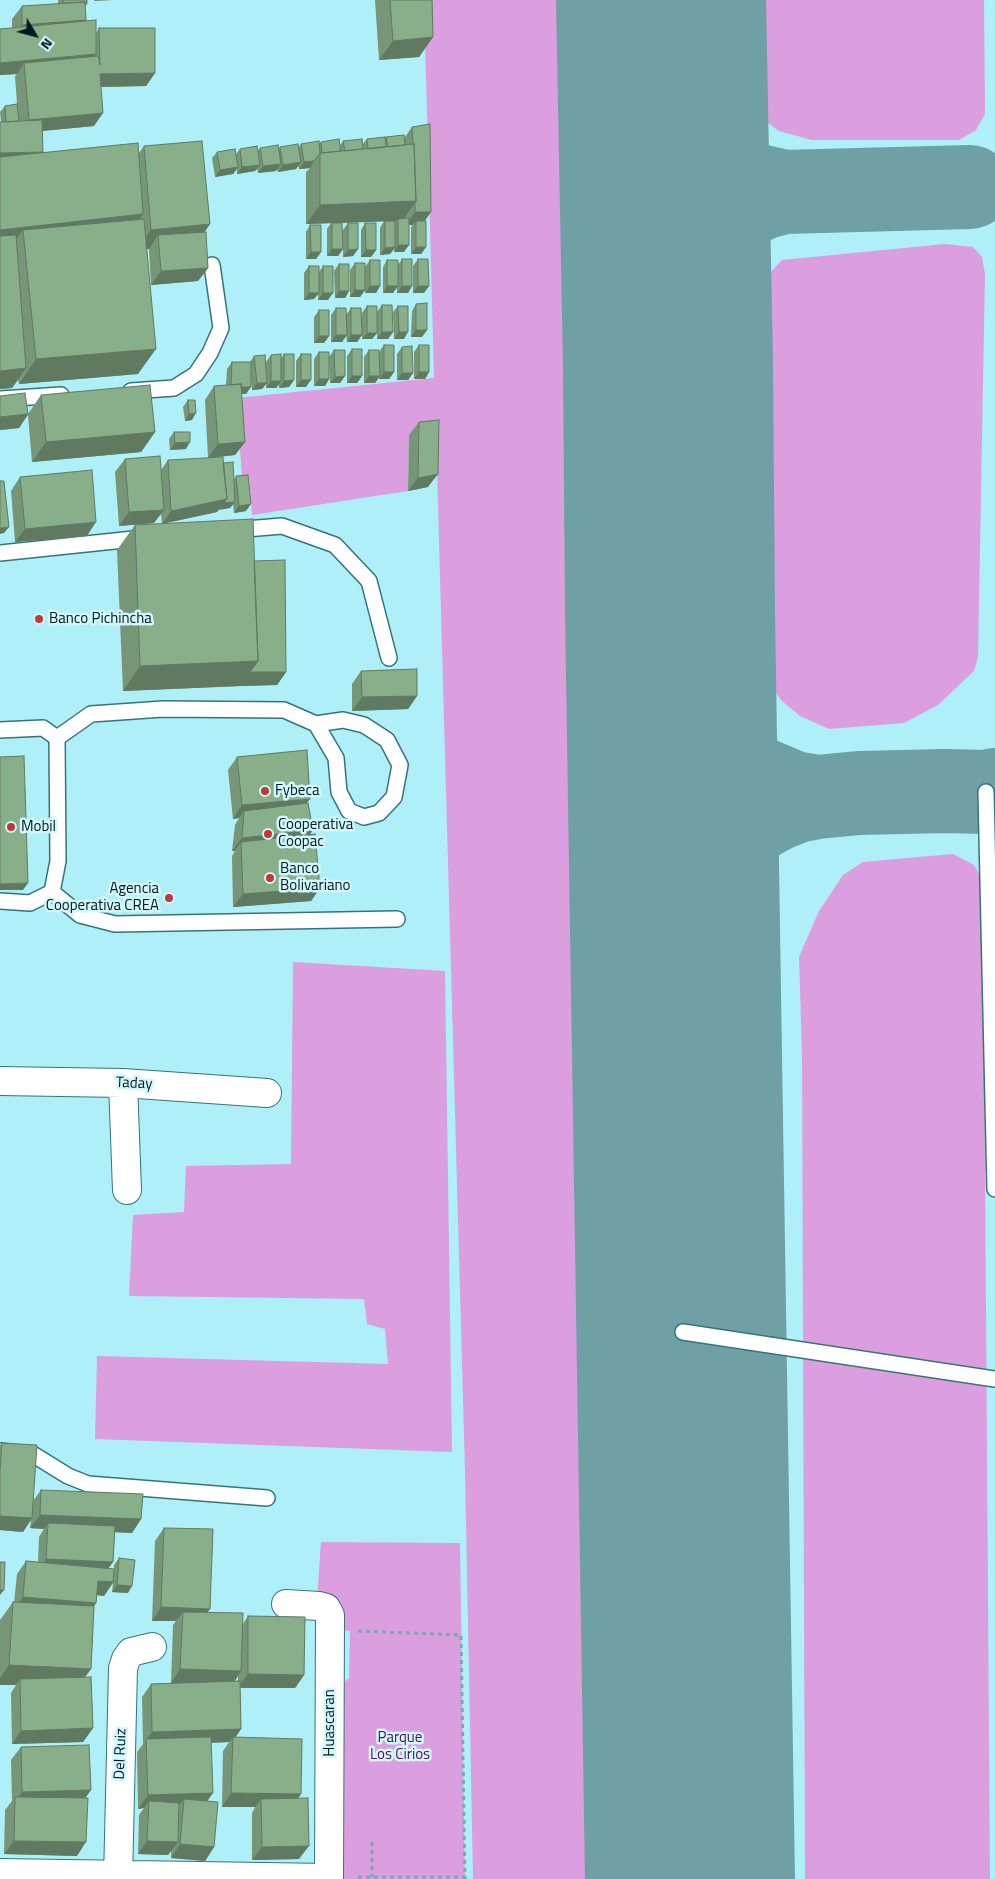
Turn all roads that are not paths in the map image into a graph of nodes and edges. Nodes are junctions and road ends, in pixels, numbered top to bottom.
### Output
1 (212, 265) dead end
2 (117, 391) edge
3 (78, 394) edge
4 (0, 399) edge
5 (217, 530) edge
6 (158, 536) edge
7 (0, 553) edge
8 (389, 658) dead end
9 (316, 724) junction
10 (0, 730) edge
11 (57, 738) junction
12 (986, 792) dead end
13 (52, 892) junction
14 (0, 902) edge
15 (397, 919) dead end
16 (0, 1081) edge
17 (123, 1083) junction
18 (267, 1094) dead end
19 (995, 1148) edge
20 (995, 1189) edge
21 (127, 1190) dead end
22 (683, 1332) dead end
23 (995, 1379) edge
24 (0, 1451) edge
25 (267, 1498) dead end
26 (286, 1604) dead end
27 (152, 1647) dead end
28 (0, 1873) edge
29 (118, 1877) edge
30 (337, 1878) edge

1 - 2 lane
3 - 4 lane
5 - 8 lane
6 - 7 lane
9 - 9 lane
9 - 11 lane
10 - 11 lane
11 - 13 lane
12 - 19 lane
13 - 14 lane
13 - 15 lane
16 - 17 street, Taday
17 - 18 street, Taday
17 - 21 street
19 - 20 lane
22 - 23 lane
24 - 25 lane
26 - 30 street, Huascaran
27 - 29 street, Del Ruiz
28 - 29 street
29 - 30 street

